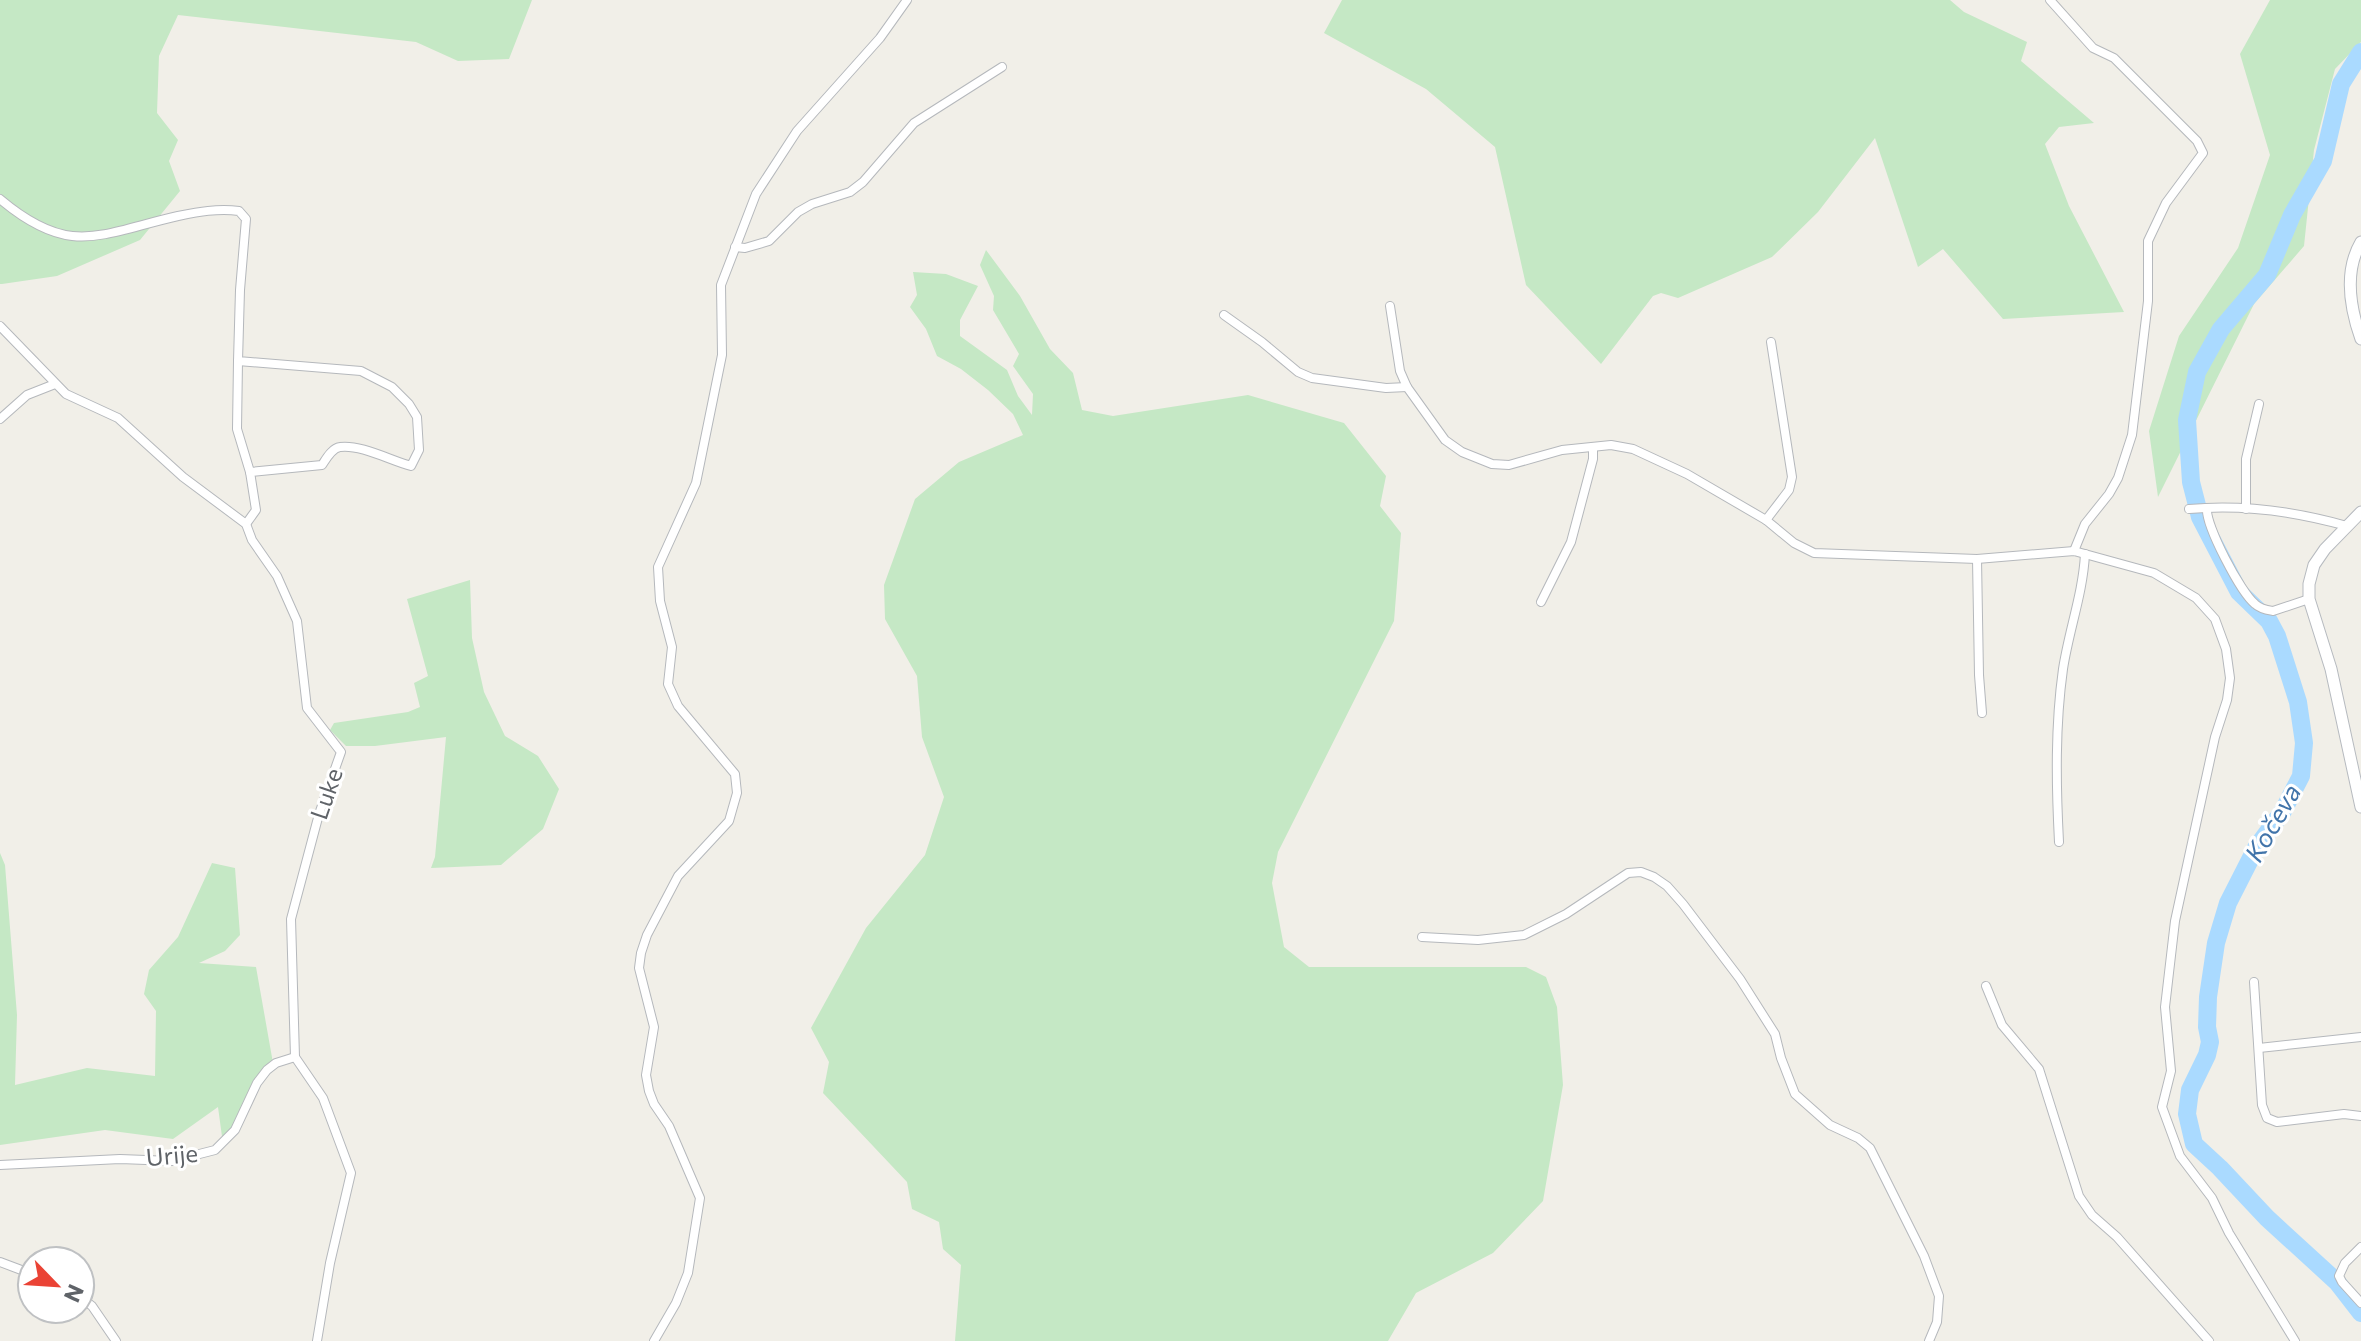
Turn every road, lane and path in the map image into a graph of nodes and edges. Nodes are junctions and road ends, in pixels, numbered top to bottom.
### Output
1 (907, 0) edge
2 (2050, 0) edge
3 (1002, 67) dead end
4 (0, 199) edge
5 (2361, 242) edge
6 (735, 247) junction
7 (1390, 306) dead end
8 (1224, 315) dead end
9 (0, 326) edge
10 (2361, 339) edge
11 (1771, 342) dead end
12 (238, 361) junction
13 (55, 384) junction
14 (1407, 387) junction
15 (2259, 404) dead end
16 (0, 419) edge
17 (1593, 447) junction
18 (250, 472) junction
19 (2206, 508) junction
20 (2190, 509) dead end
21 (2246, 509) junction
22 (2361, 512) edge
23 (1766, 520) junction
24 (246, 524) junction
25 (2347, 526) junction
26 (2074, 551) junction
27 (2085, 554) junction
28 (1977, 559) junction
29 (2309, 599) junction
30 (1541, 602) dead end
31 (1982, 713) dead end
32 (2361, 807) edge
33 (2059, 842) dead end
34 (1422, 937) dead end
35 (2254, 982) dead end
36 (1986, 986) dead end
37 (2361, 1037) edge
38 (2259, 1048) junction
39 (295, 1057) junction
40 (2361, 1116) edge
41 (0, 1165) edge
42 (2361, 1247) edge
43 (2361, 1303) edge
44 (96, 1312) edge
45 (116, 1341) edge
46 (317, 1341) edge
47 (654, 1341) edge
48 (1929, 1341) edge
49 (2209, 1341) edge
50 (2295, 1341) edge

1 - 6 street
2 - 26 street
3 - 6 street
4 - 12 street
5 - 10 main road
6 - 47 street
7 - 14 street
8 - 14 street
9 - 13 street, Luke
11 - 23 street
12 - 18 street
12 - 18 street
13 - 16 street
13 - 24 street, Luke
14 - 17 street
15 - 21 street
17 - 23 street
17 - 30 street
18 - 24 street
19 - 20 street
19 - 21 street
19 - 29 street
21 - 25 street
22 - 25 main road
23 - 28 street
24 - 39 street, Luke
25 - 29 main road
26 - 27 street
26 - 28 street
27 - 33 street
27 - 50 street
28 - 31 street
29 - 32 main road
34 - 48 street
35 - 38 street
36 - 49 street
37 - 38 street
38 - 40 street
39 - 41 street, Urije
39 - 46 street
42 - 43 street
44 - 45 street

